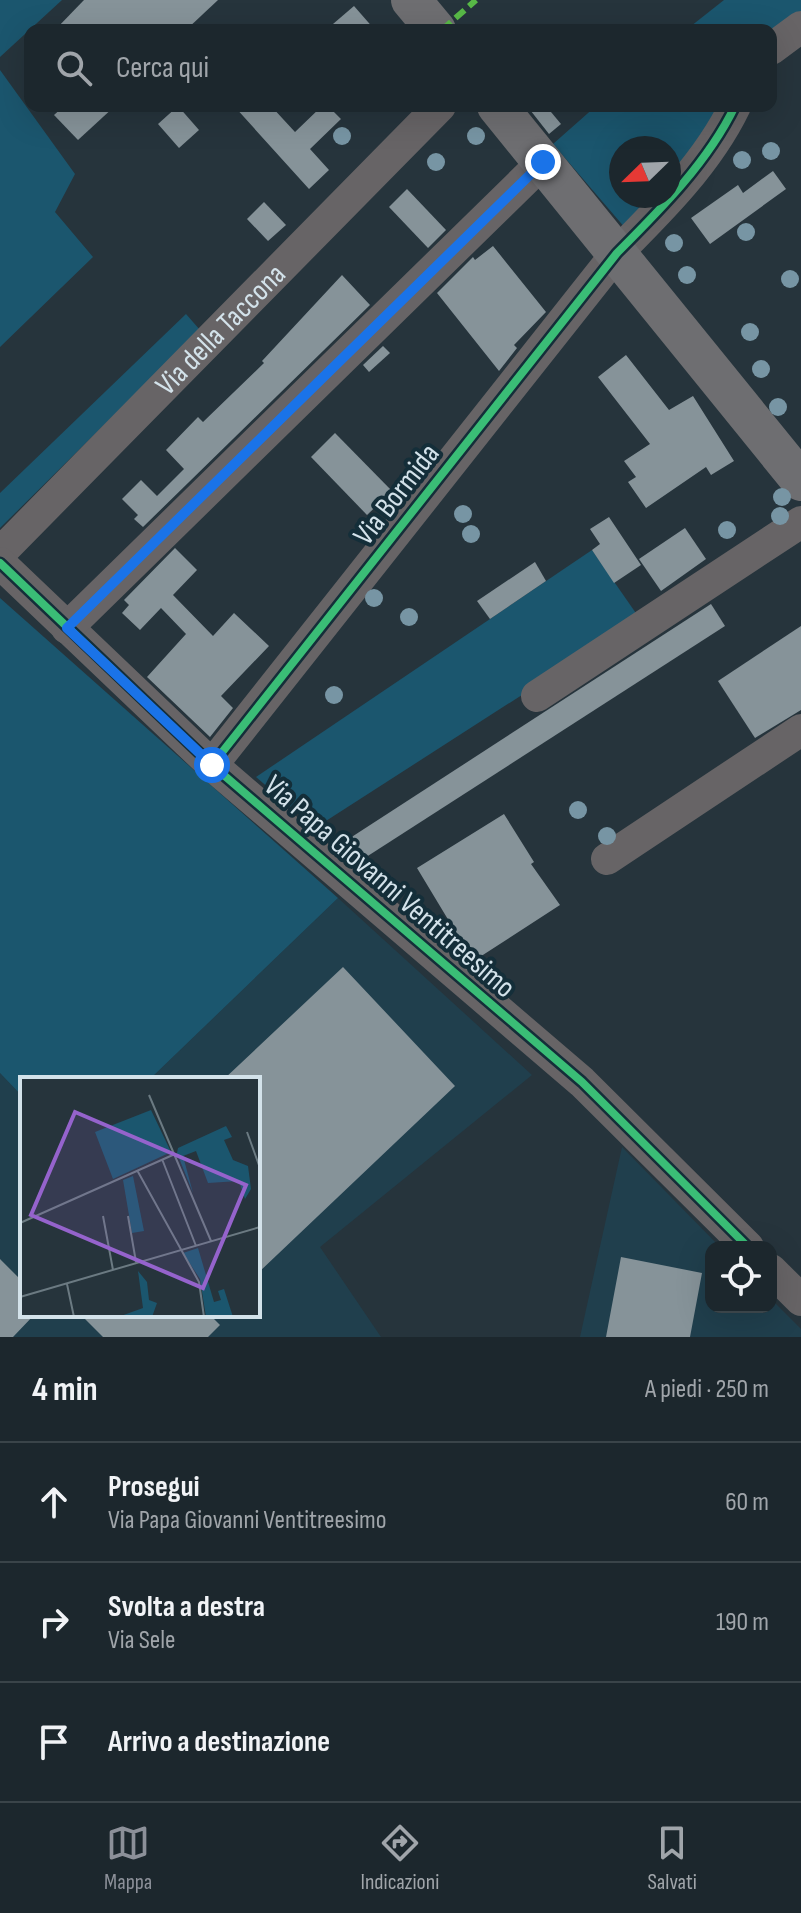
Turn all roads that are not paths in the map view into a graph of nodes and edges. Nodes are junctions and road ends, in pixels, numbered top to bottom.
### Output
1 (411, 0) edge
2 (431, 24) edge
3 (801, 27) edge
4 (777, 45) edge
5 (434, 112) edge
6 (502, 112) edge
7 (732, 112) edge
8 (543, 162) junction
9 (617, 253) junction
10 (801, 481) edge
11 (801, 522) edge
12 (0, 553) edge
13 (0, 563) edge
14 (67, 628) junction
15 (537, 696) dead end
16 (801, 730) edge
17 (212, 765) junction
18 (607, 859) dead end
19 (742, 1241) edge
20 (777, 1276) edge
21 (801, 1300) edge

1 - 2 main road
3 - 4 street
5 - 12 street, Via della Taccona
6 - 8 main road
7 - 9 street, Via Bormida
8 - 9 main road
8 - 14 street
9 - 10 main road
9 - 17 street, Via Bormida
11 - 15 street
13 - 14 street, Via Papa Giovanni Ventitreesimo
14 - 17 street, Via Papa Giovanni Ventitreesimo
16 - 18 street
17 - 19 street, Via Papa Giovanni Ventitreesimo
20 - 21 street

